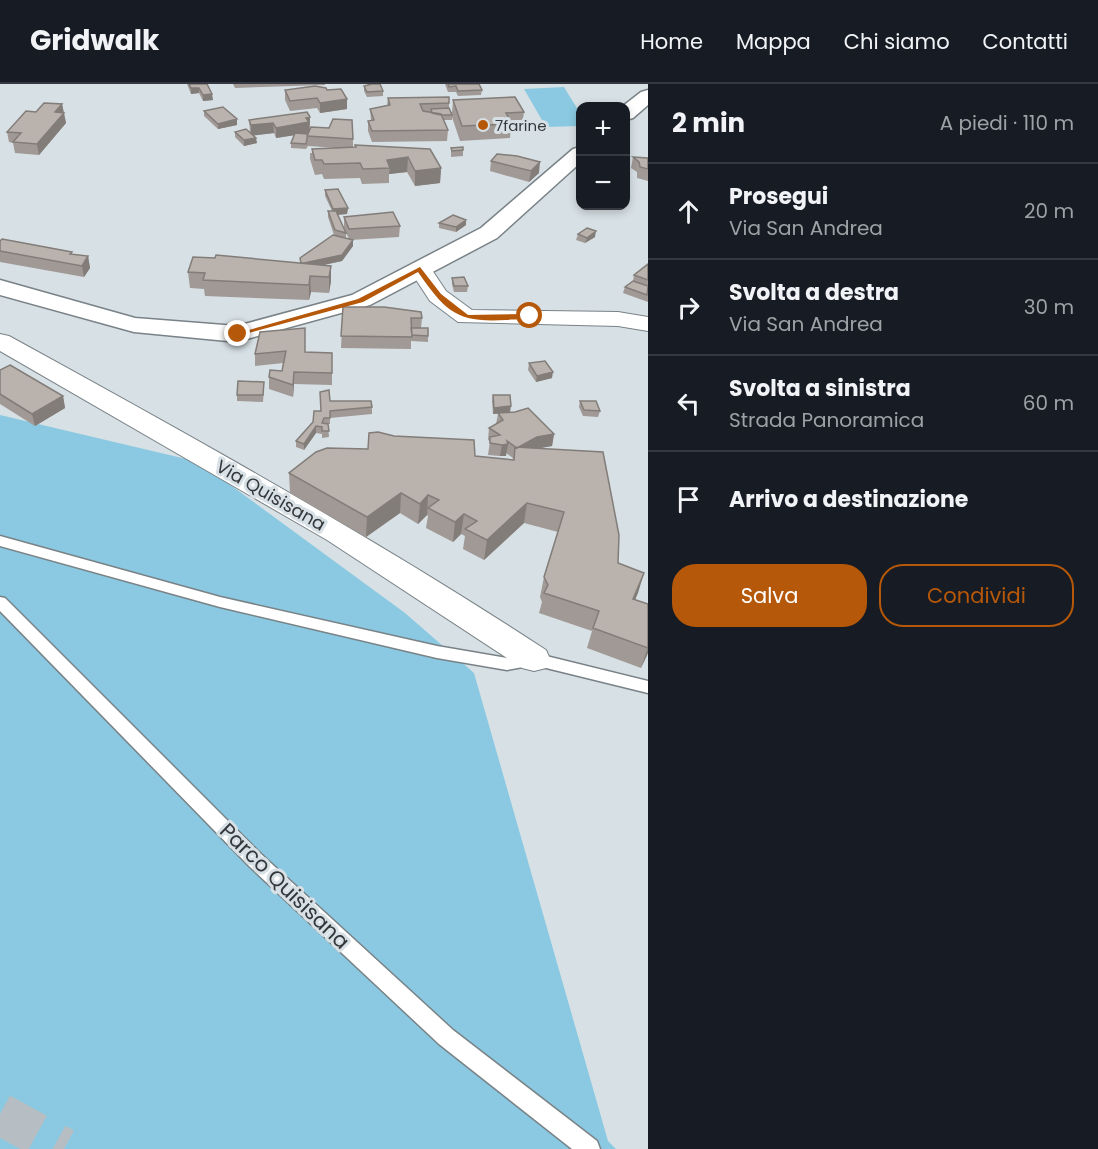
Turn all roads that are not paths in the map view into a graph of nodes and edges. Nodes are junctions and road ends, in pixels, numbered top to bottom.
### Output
1 (648, 96) edge
2 (630, 111) edge
3 (577, 156) edge
4 (420, 269) junction
5 (0, 287) edge
6 (648, 324) edge
7 (0, 341) edge
8 (0, 541) edge
9 (0, 602) edge
10 (534, 659) junction
11 (648, 687) edge
12 (588, 1149) edge

1 - 2 main road
3 - 4 main road
4 - 5 main road
4 - 6 street
7 - 10 street, Via Quisisana
8 - 10 lane
9 - 12 lane, Parco Quisisana
10 - 11 lane

